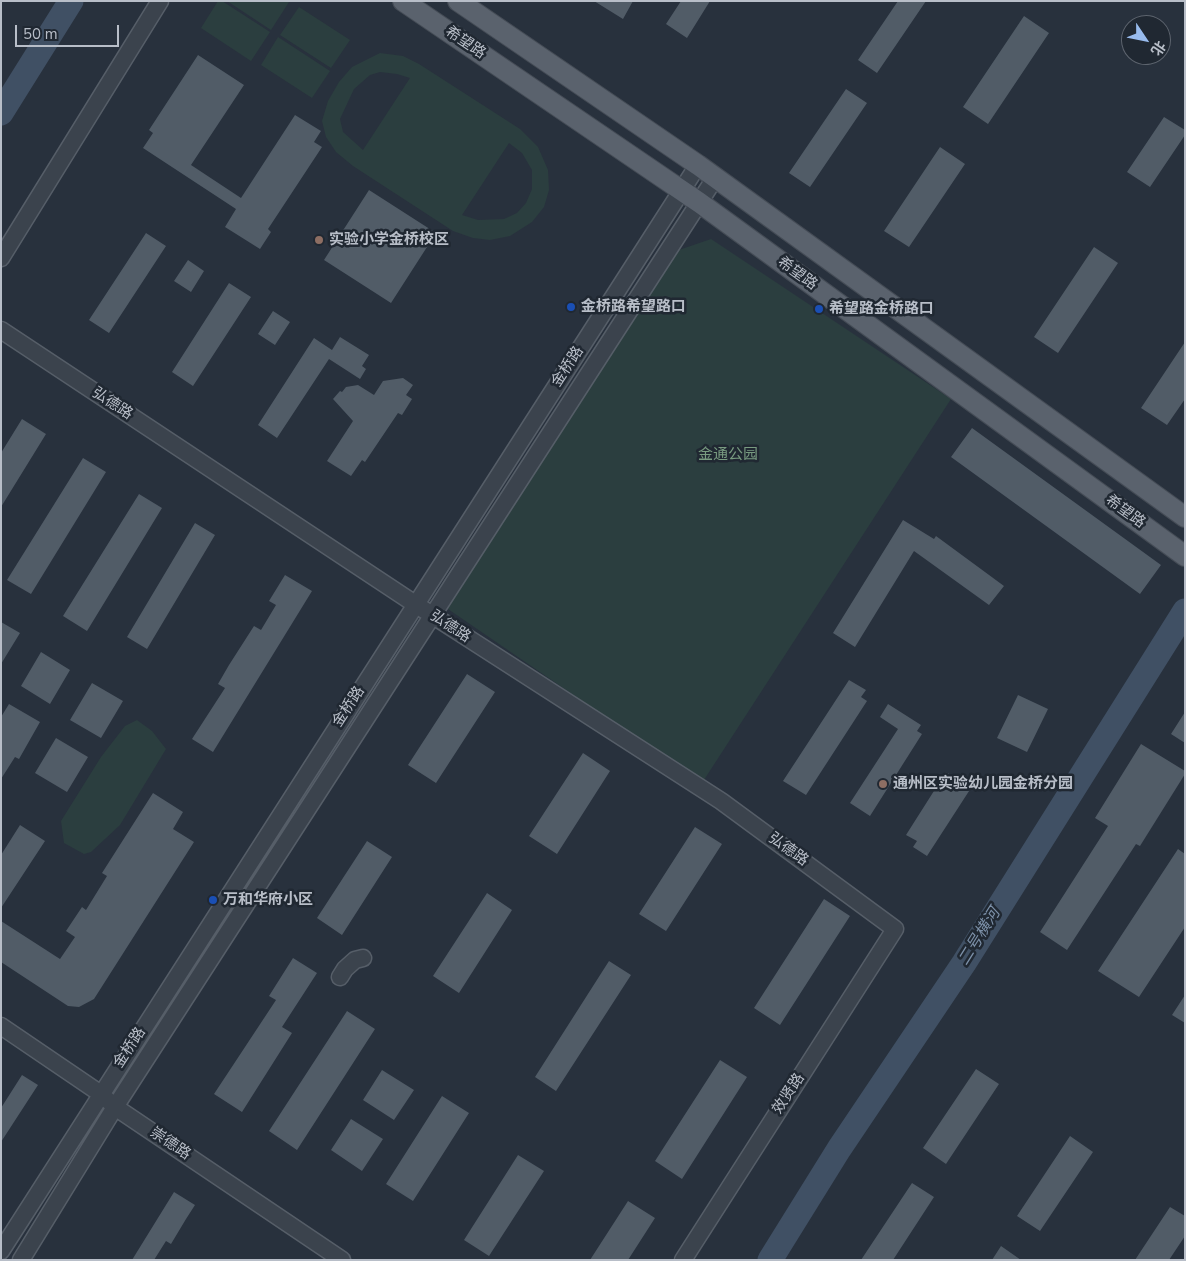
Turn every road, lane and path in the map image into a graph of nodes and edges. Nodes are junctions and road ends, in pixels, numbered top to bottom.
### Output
1 (160, 1) edge
2 (403, 1) edge
3 (458, 1) edge
4 (698, 164) junction
5 (715, 178) junction
6 (680, 191) junction
7 (700, 203) junction
8 (1, 258) edge
9 (1, 330) edge
10 (1185, 517) edge
11 (1185, 556) edge
12 (415, 604) junction
13 (895, 929) joint
14 (363, 958) dead end
15 (340, 977) dead end
16 (1, 1026) edge
17 (101, 1094) junction
18 (115, 1107) junction
19 (1, 1251) edge
20 (21, 1260) edge
21 (342, 1260) edge
22 (683, 1260) edge

1 - 8 street
2 - 6 main road, 希望路
3 - 4 main road, 希望路
4 - 5 main road, 希望路
4 - 6 street, 金桥路
5 - 7 street, 金桥路
5 - 10 main road, 希望路
6 - 7 main road, 希望路
6 - 12 street, 金桥路
7 - 11 main road, 希望路
7 - 18 street, 金桥路
9 - 12 street, 弘德路
12 - 13 street, 弘德路
12 - 17 street, 金桥路
13 - 22 street, 效贤路
14 - 15 street
16 - 17 street, 崇德路
17 - 18 street, 崇德路
17 - 19 street, 金桥路
18 - 20 street, 金桥路
18 - 21 street, 崇德路

